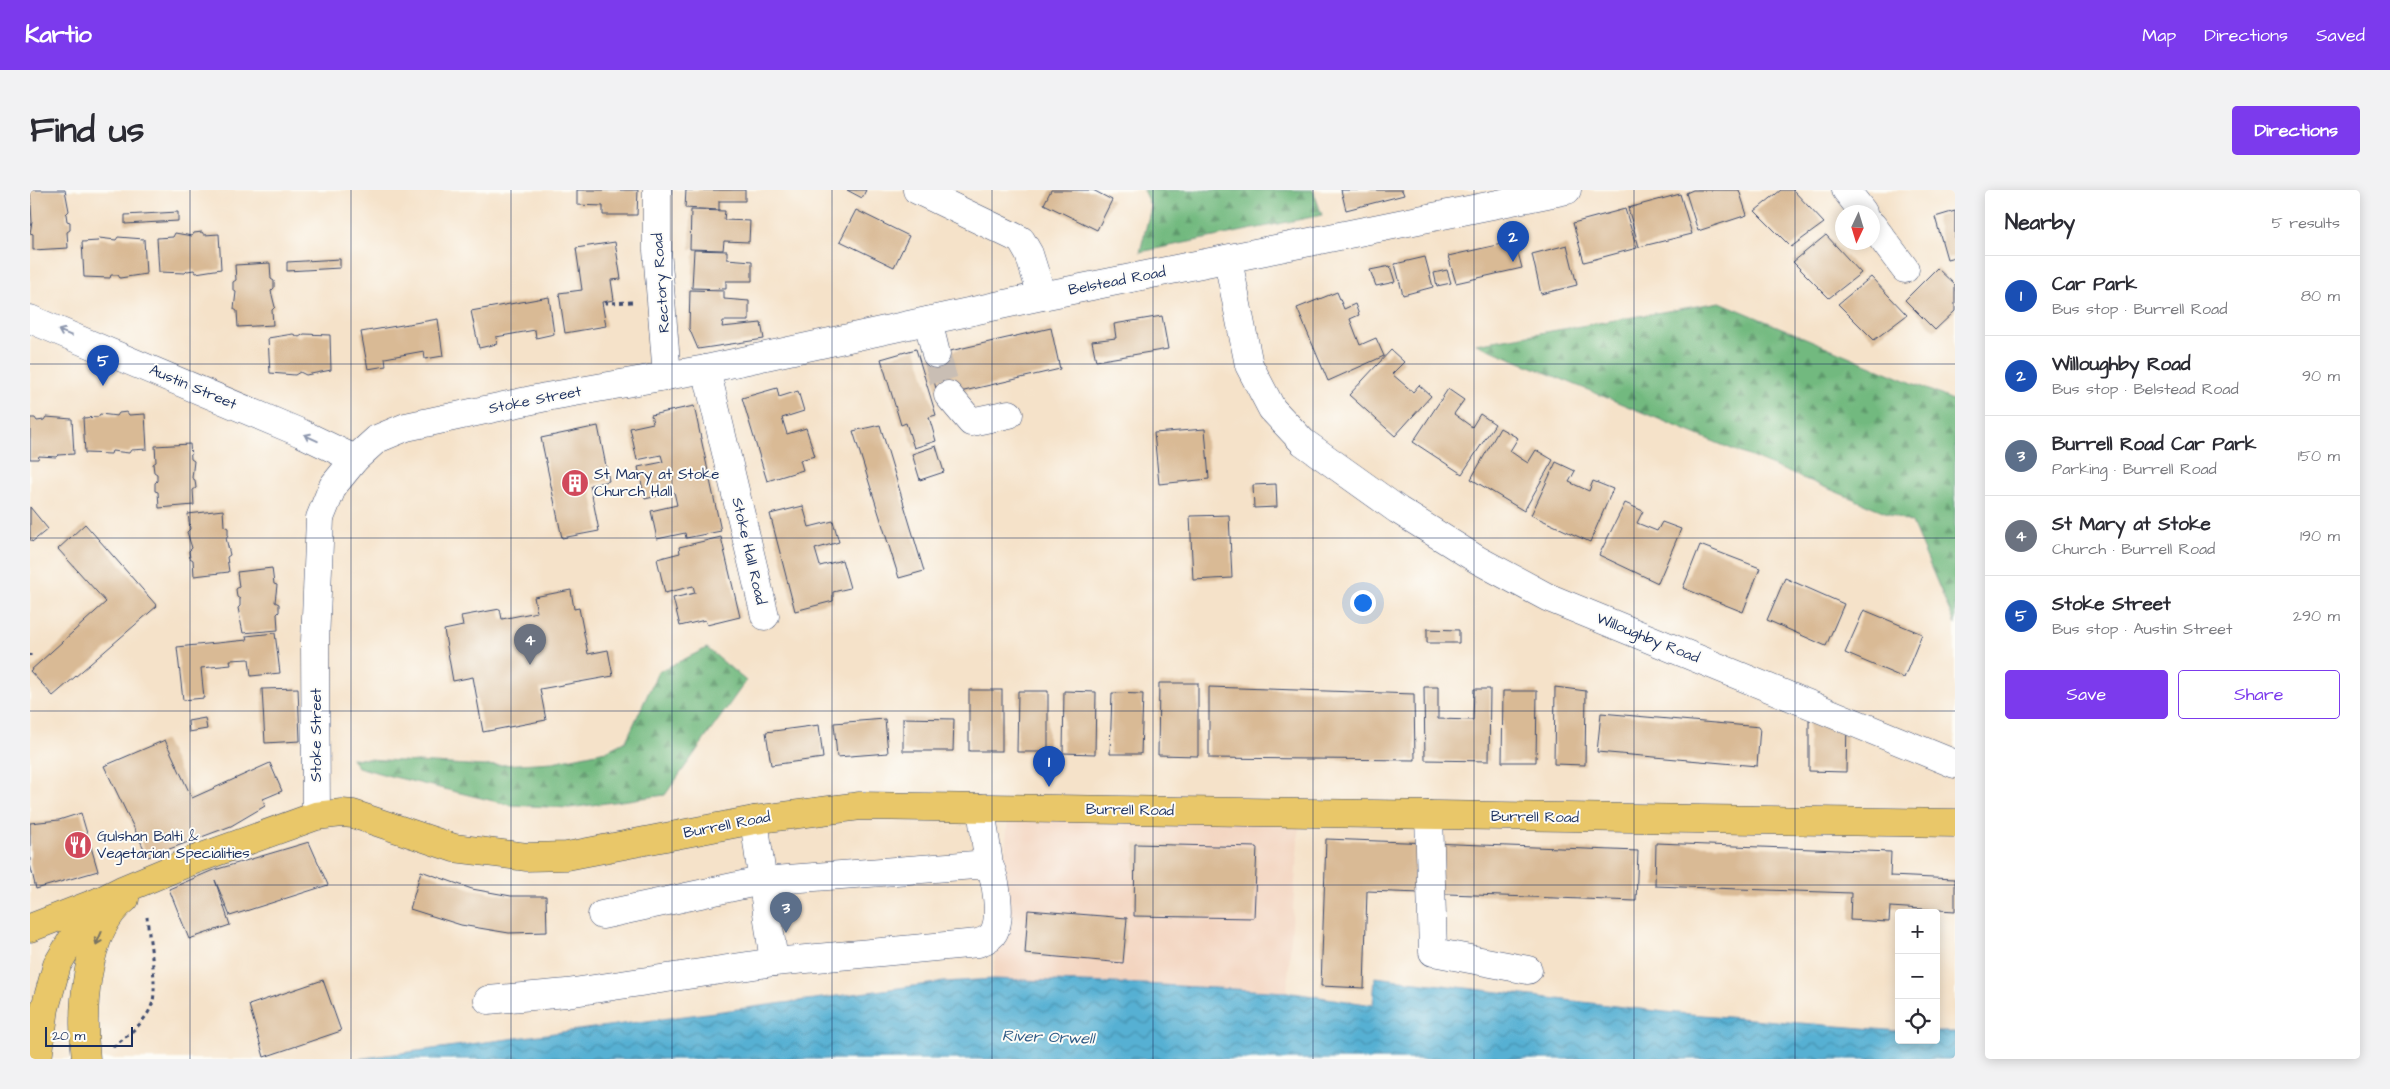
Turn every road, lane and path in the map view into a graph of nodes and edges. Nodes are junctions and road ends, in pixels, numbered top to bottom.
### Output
1 (657, 190) edge
2 (916, 190) edge
3 (1567, 190) edge
4 (1846, 190) edge
5 (1858, 205) edge
6 (1880, 236) edge
7 (1228, 260) junction
8 (1905, 269) dead end
9 (1042, 296) junction
10 (30, 319) edge
11 (928, 320) junction
12 (936, 354) tunnel mouth
13 (706, 369) junction
14 (667, 376) junction
15 (948, 395) tunnel mouth
16 (1009, 414) dead end
17 (355, 458) junction
18 (765, 616) dead end
19 (1955, 764) edge
20 (981, 808) junction
21 (1429, 815) junction
22 (316, 816) junction
23 (754, 820) junction
24 (1955, 823) edge
25 (988, 865) junction
26 (154, 877) junction
27 (761, 881) junction
28 (100, 902) junction
29 (602, 915) dead end
30 (31, 924) edge
31 (774, 962) junction
32 (1528, 970) dead end
33 (488, 1000) dead end
34 (37, 1001) edge
35 (98, 1054) edge
36 (38, 1059) edge
37 (82, 1059) edge

1 - 14 street, Rectory Road
2 - 9 street
3 - 7 street, Belstead Road
4 - 5 street
6 - 8 street
7 - 9 street, Belstead Road
7 - 19 street, Willoughby Road
9 - 11 street, Belstead Road
17 -> 10 street, Austin Street
11 - 12 street
11 - 13 street, Belstead Road
13 - 14 street, Belstead Road
13 - 18 street, Stoke Hall Road
14 - 17 street, Stoke Street
15 - 16 street
17 - 22 street, Stoke Street
20 - 21 main road, Burrell Road
20 - 23 main road, Burrell Road
20 - 25 street
21 - 24 main road, Burrell Road
21 - 32 street
22 - 23 main road, Burrell Road
22 - 26 main road
23 - 27 street
25 - 27 street
25 - 31 street
26 - 28 main road
26 - 35 path
26 -> 35 main road
27 - 29 street
27 - 31 street
28 - 30 main road
28 - 34 main road
31 - 33 street
34 - 36 main road
34 - 37 main road

